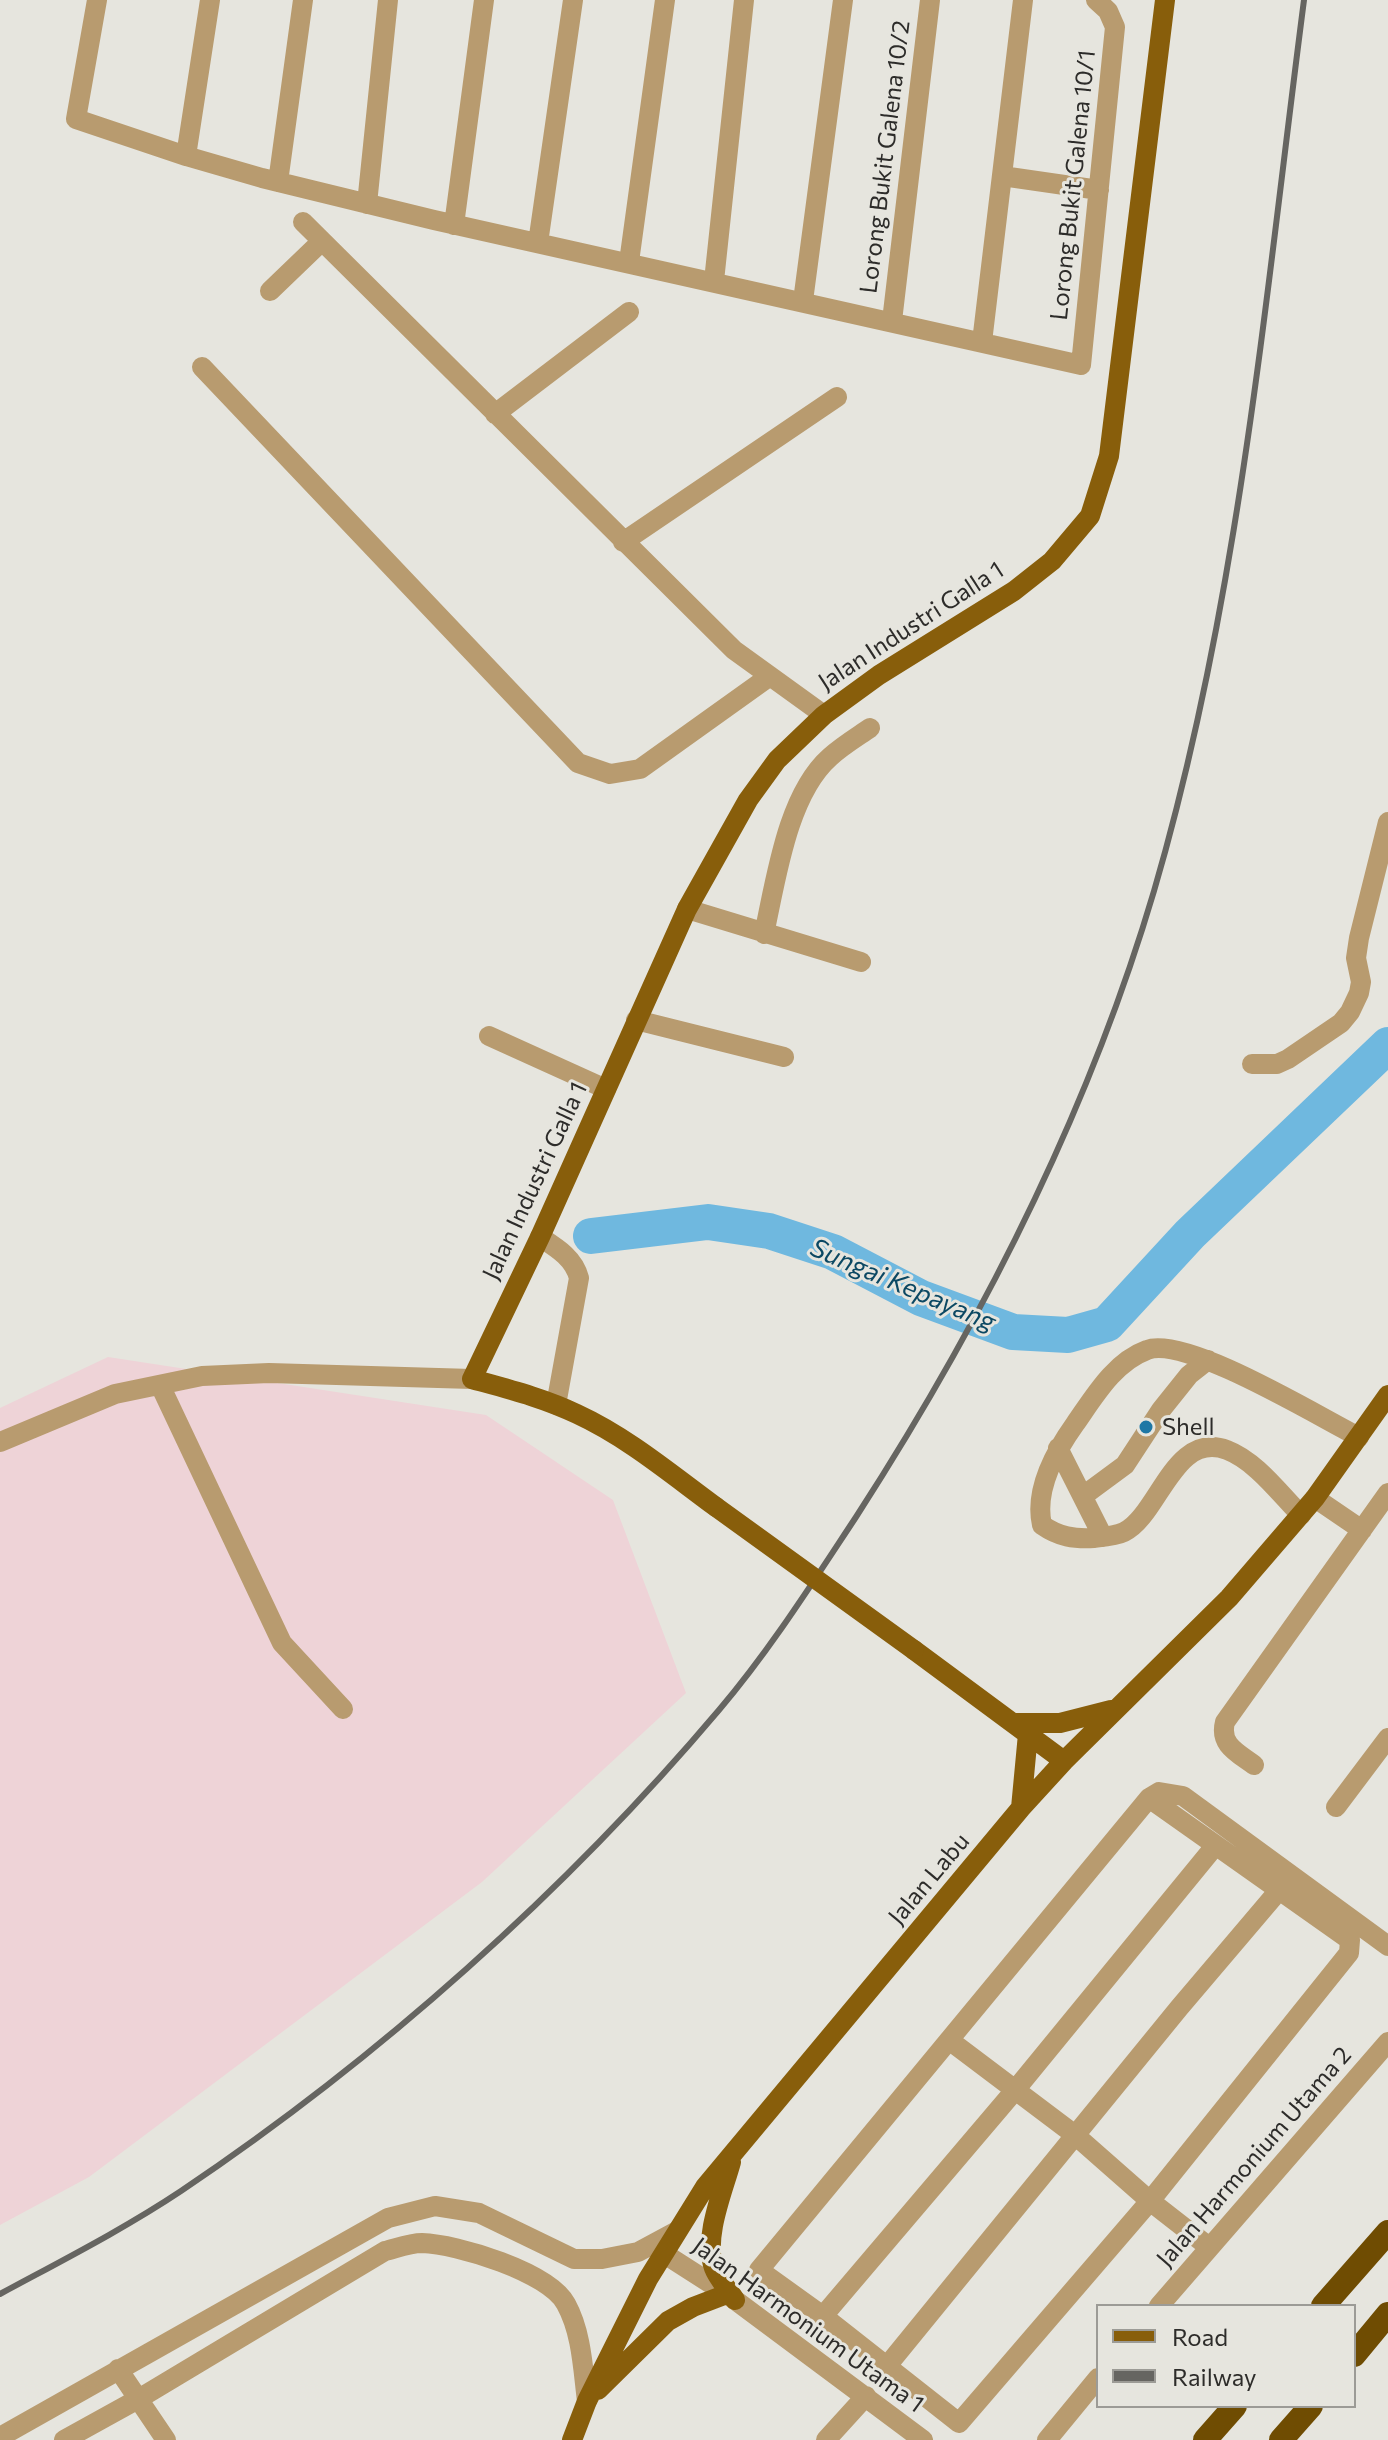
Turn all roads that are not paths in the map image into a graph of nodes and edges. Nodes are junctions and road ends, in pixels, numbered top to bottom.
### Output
1 (97, 0) edge
2 (210, 0) edge
3 (303, 0) edge
4 (388, 0) edge
5 (484, 0) edge
6 (573, 0) edge
7 (665, 0) edge
8 (744, 0) edge
9 (843, 0) edge
10 (930, 0) edge
11 (1023, 0) edge
12 (1165, 0) edge
13 (1102, 6) edge
14 (186, 156) junction
15 (1002, 176) junction
16 (278, 182) junction
17 (1099, 190) junction
18 (367, 204) junction
19 (303, 222) dead end
20 (454, 225) junction
21 (322, 241) junction
22 (538, 243) junction
23 (629, 262) junction
24 (714, 281) junction
25 (270, 291) dead end
26 (803, 301) junction
27 (629, 312) dead end
28 (892, 321) junction
29 (982, 342) junction
30 (202, 367) dead end
31 (837, 397) dead end
32 (495, 414) junction
33 (623, 542) junction
34 (770, 676) junction
35 (824, 715) junction
36 (870, 728) dead end
37 (1388, 822) edge
38 (687, 909) junction
39 (764, 934) junction
40 (861, 962) dead end
41 (636, 1020) junction
42 (489, 1036) dead end
43 (784, 1057) dead end
44 (1252, 1064) dead end
45 (606, 1089) junction
46 (540, 1237) junction
47 (1208, 1360) junction
48 (472, 1379) junction
49 (160, 1385) junction
50 (556, 1405) junction
51 (1385, 1406) edge
52 (1359, 1437) junction
53 (0, 1442) edge
54 (1058, 1448) junction
55 (1388, 1493) edge
56 (1083, 1496) junction
57 (1315, 1498) junction
58 (1301, 1515) junction
59 (1362, 1530) junction
60 (1103, 1537) junction
61 (343, 1709) dead end
62 (1116, 1709) junction
63 (1020, 1728) junction
64 (1388, 1738) edge
65 (1064, 1761) junction
66 (1254, 1765) dead end
67 (1149, 1798) junction
68 (1336, 1807) dead end
69 (1021, 1808) junction
70 (1215, 1846) junction
71 (1286, 1882) junction
72 (1388, 1946) edge
73 (949, 2040) junction
74 (1388, 2042) edge
75 (1016, 2089) junction
76 (1075, 2135) junction
77 (734, 2150) junction
78 (1150, 2201) junction
79 (677, 2231) junction
80 (1388, 2232) edge
81 (1209, 2247) junction
82 (663, 2253) junction
83 (731, 2297) junction
84 (1161, 2304) edge
85 (1325, 2304) edge
86 (1388, 2314) edge
87 (823, 2316) junction
88 (1356, 2353) edge
89 (887, 2366) junction
90 (118, 2369) junction
91 (1096, 2380) edge
92 (866, 2396) junction
93 (140, 2398) junction
94 (587, 2401) junction
95 (1233, 2408) edge
96 (1309, 2408) edge
97 (0, 2437) edge
98 (64, 2440) edge
99 (166, 2440) edge
100 (572, 2440) edge
101 (826, 2440) edge
102 (923, 2440) edge
103 (1047, 2440) edge
104 (1205, 2440) edge
105 (1281, 2440) edge

1 - 14 street
2 - 14 street
3 - 16 street
4 - 18 street
5 - 20 street
6 - 22 street
7 - 23 street
8 - 24 street
9 - 26 street
10 - 28 street, Lorong Bukit Galena 10/2
11 - 15 street
12 - 35 main road, Jalan Industri Galla 1
13 - 17 street, Lorong Bukit Galena 10/1
14 - 16 street
15 - 17 street
15 - 29 street
16 - 18 street
17 - 29 street, Lorong Bukit Galena 10/1
18 - 20 street
19 - 21 street
20 - 22 street
21 - 25 street
21 - 32 street
22 - 23 street
23 - 24 street
24 - 26 street
26 - 28 street
27 - 32 street
28 - 29 street
30 - 34 street
31 - 33 street
32 - 33 street
33 - 34 street
34 - 35 street
35 - 38 main road, Jalan Industri Galla 1
36 - 39 street
37 - 44 street
38 - 39 street
38 - 41 main road, Jalan Industri Galla 1
39 - 40 street
41 - 43 street
41 - 45 main road, Jalan Industri Galla 1
42 - 45 street
45 - 46 main road, Jalan Industri Galla 1
46 - 48 main road, Jalan Industri Galla 1
46 - 50 street
47 - 52 street
47 - 54 street
47 - 56 street
48 - 49 street
48 - 50 main road
49 - 53 street
49 - 61 street
50 - 63 main road, bridge
51 - 52 main road, Jalan Labu
52 - 57 main road, Jalan Labu
54 - 56 street
54 - 60 street
55 - 59 street
56 - 60 street
57 - 58 main road, Jalan Labu
57 - 59 street
58 - 60 street
58 - 62 main road, Jalan Labu
59 - 66 street
62 - 63 main road
62 - 65 main road, Jalan Labu
63 - 65 main road
63 - 69 main road
64 - 68 street
65 - 69 main road, Jalan Labu
67 - 70 street
67 - 71 street
67 - 73 street
69 - 77 main road, Jalan Labu
70 - 71 street
70 - 75 street
71 - 72 street
71 - 76 street
71 - 78 street
73 - 75 street
73 - 87 street
74 - 81 street, Jalan Harmonium Utama 2
75 - 76 street
75 - 87 street
76 - 78 street
76 - 89 street
77 - 79 main road, Jalan Labu
77 - 83 main road
78 - 81 street
78 - 89 street
79 - 82 main road, Jalan Labu
79 - 90 street
80 - 85 highway
81 - 84 street, Jalan Harmonium Utama 2
82 - 83 street, Jalan Harmonium Utama 1
82 - 94 main road, Jalan Labu
83 - 92 street, Jalan Harmonium Utama 1
83 - 94 main road
86 - 88 highway
87 - 89 street
90 - 93 street
90 - 97 street
91 - 103 street
92 - 101 street
92 - 102 street, Jalan Harmonium Utama 1
93 - 94 street
93 - 98 street
93 - 99 street
94 - 100 main road, Jalan Labu
95 - 104 highway
96 - 105 highway

